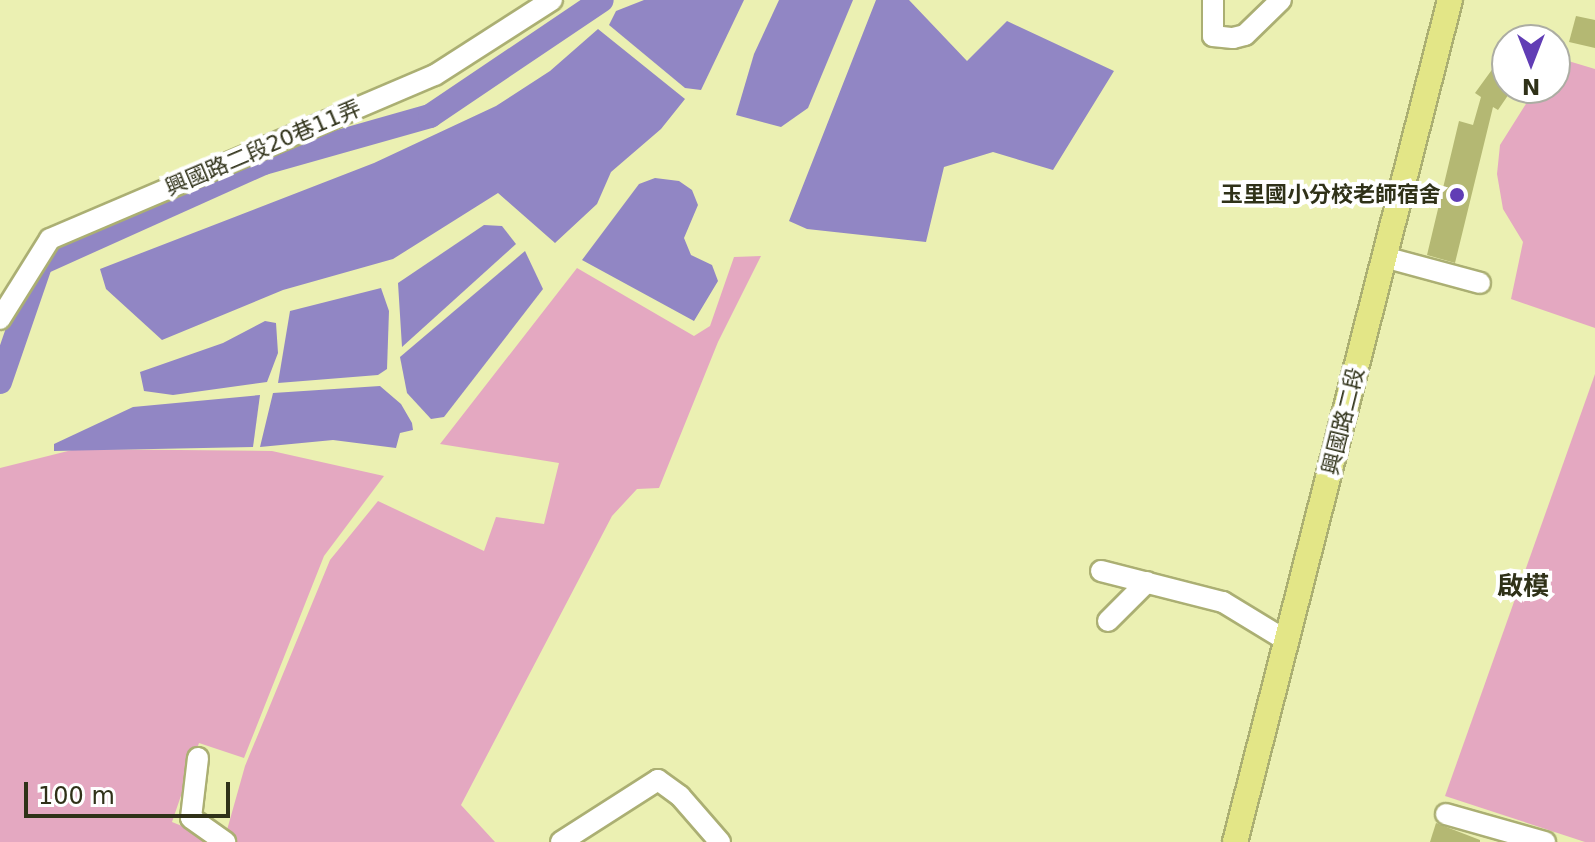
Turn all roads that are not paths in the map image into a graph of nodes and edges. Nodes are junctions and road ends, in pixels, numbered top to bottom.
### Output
1 (552, 0) edge
2 (1213, 0) edge
3 (1281, 0) edge
4 (1450, 0) edge
5 (1463, 0) edge
6 (1395, 260) junction
7 (1480, 283) dead end
8 (0, 319) edge
9 (1101, 571) dead end
10 (1147, 582) junction
11 (1108, 621) dead end
12 (1287, 641) junction
13 (198, 758) dead end
14 (1446, 814) dead end
15 (1523, 839) edge
16 (225, 842) edge
17 (561, 842) edge
18 (720, 842) edge
19 (1235, 842) edge
20 (1250, 842) edge
21 (1545, 842) edge

1 - 8 lane, 興國路二段20巷11弄
2 - 3 lane
4 - 12 main road, 興國路二段
5 - 6 main road, 興國路二段
6 - 7 lane
6 - 20 main road, 興國路二段
9 - 10 lane
10 - 11 lane
10 - 12 lane
12 - 19 main road, 興國路二段
13 - 16 lane
14 - 15 lane
15 - 21 lane
17 - 18 lane

